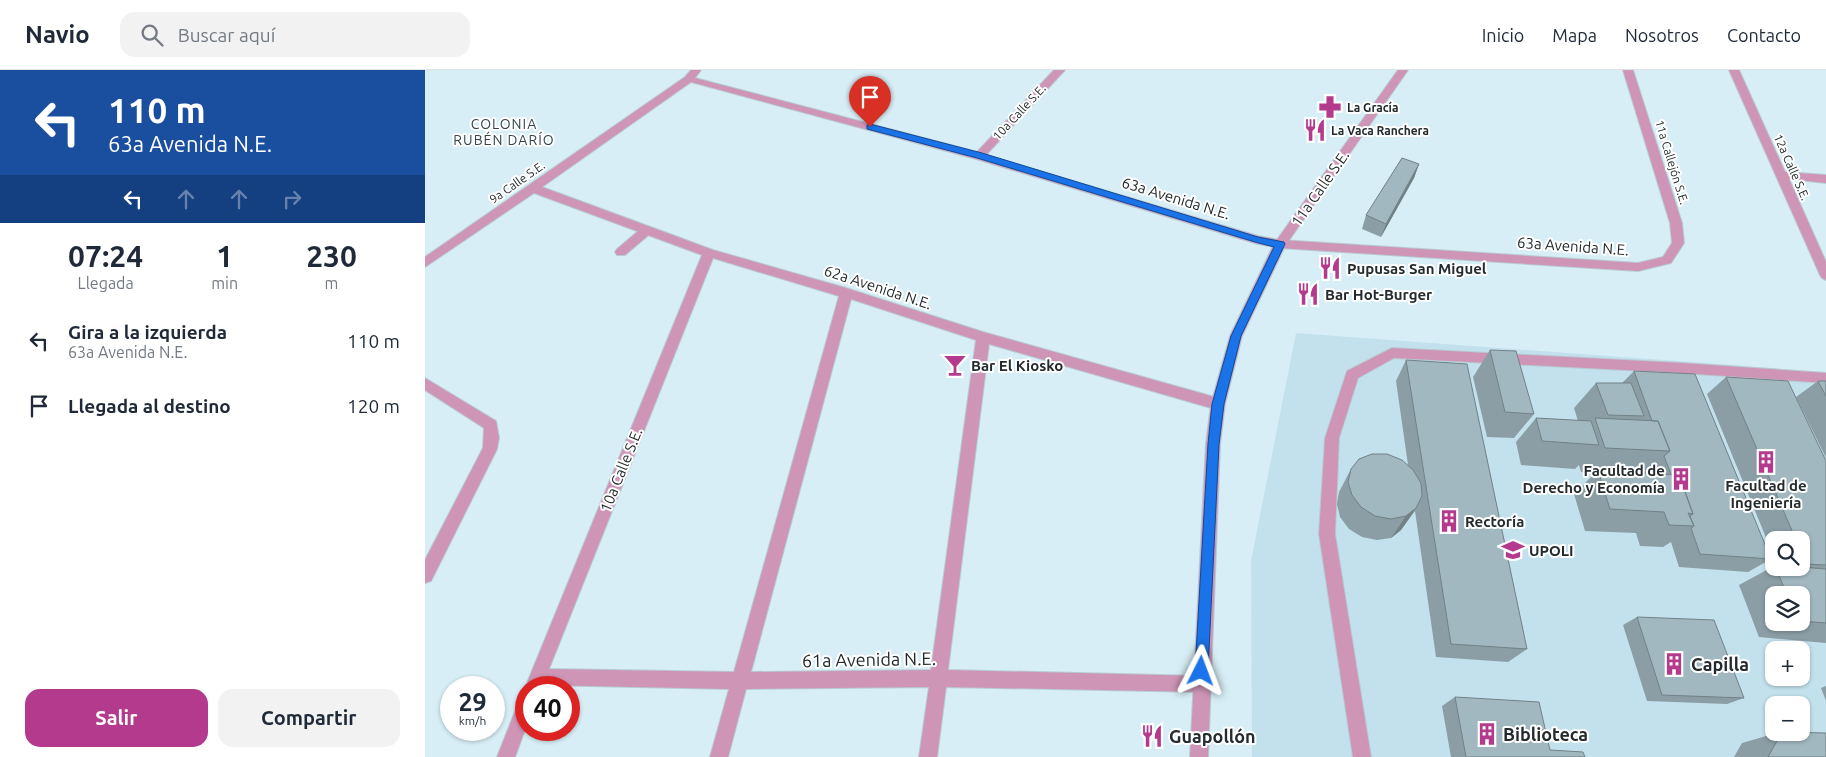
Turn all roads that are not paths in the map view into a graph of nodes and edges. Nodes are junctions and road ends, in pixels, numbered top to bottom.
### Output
1 (696, 70) edge
2 (1060, 70) edge
3 (1403, 70) edge
4 (1629, 70) edge
5 (1735, 70) edge
6 (689, 80) junction
7 (979, 156) junction
8 (1780, 174) junction
9 (1826, 179) edge
10 (533, 188) junction
11 (647, 230) junction
12 (1280, 244) junction
13 (621, 252) dead end
14 (709, 253) junction
15 (1667, 260) joint
16 (425, 263) edge
17 (1826, 275) edge
18 (846, 293) junction
19 (983, 338) junction
20 (1826, 378) edge
21 (425, 383) edge
22 (1218, 404) junction
23 (425, 576) edge
24 (537, 676) edge
25 (938, 678) junction
26 (740, 681) junction
27 (580, 682) edge
28 (1201, 684) junction
29 (515, 734) edge
30 (506, 757) edge
31 (719, 757) edge
32 (928, 757) edge
33 (1199, 757) edge
34 (1362, 757) edge

1 - 6 street, 9a Calle S.E.
2 - 7 street, 10a Calle S.E.
3 - 12 street, 11a Calle S.E.
4 - 15 street, 11a Callejón S.E.
5 - 8 street, 12a Calle S.E.
6 - 7 street, 63a Avenida N.E.
6 - 10 street, 9a Calle S.E.
7 - 12 street, 63a Avenida N.E.
8 - 9 street
8 - 17 street, 12a Calle S.E.
10 - 11 street, 62a Avenida N.E.
10 - 16 street, 9a Calle S.E.
11 - 13 street
11 - 14 street, 62a Avenida N.E.
12 - 15 street, 63a Avenida N.E.
12 - 22 street, 11a Calle S.E.
14 - 18 street, 62a Avenida N.E.
14 - 24 street, 10a Calle S.E.
18 - 19 street, 62a Avenida N.E.
18 - 26 street
19 - 22 street, 62a Avenida N.E.
19 - 25 street
20 - 34 street
21 - 23 street
22 - 28 street, 11a Calle S.E.
25 - 26 street, 61a Avenida N.E.
25 - 28 street, 61a Avenida N.E.
25 - 32 street
26 - 27 street, 61a Avenida N.E.
26 - 31 street
28 - 33 street, 11a Calle S.E.
29 - 30 street

